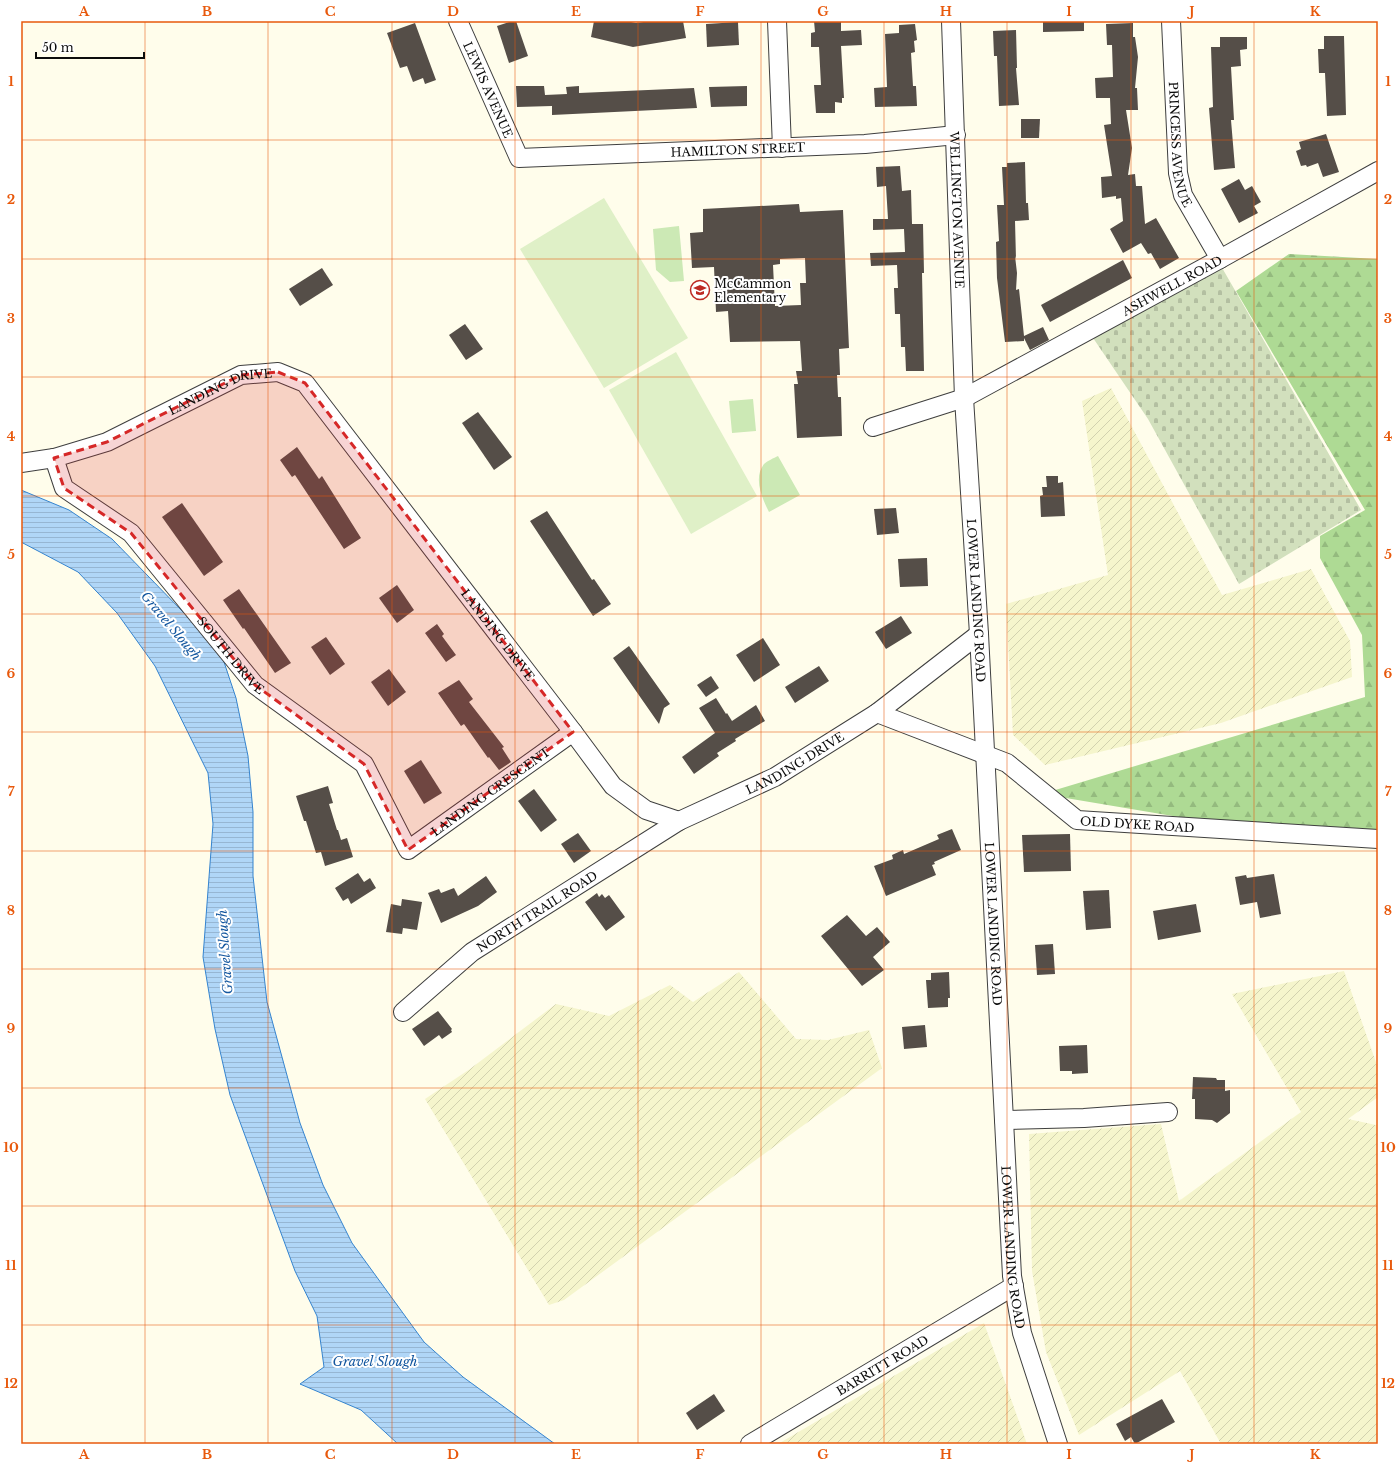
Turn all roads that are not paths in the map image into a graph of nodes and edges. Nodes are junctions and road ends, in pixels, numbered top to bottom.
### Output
1 (458, 21) edge
2 (777, 21) edge
3 (951, 21) edge
4 (1171, 21) edge
5 (956, 135) junction
6 (782, 148) junction
7 (519, 158) joint
8 (1378, 171) edge
9 (1220, 259) junction
10 (964, 398) junction
11 (873, 427) dead end
12 (54, 458) junction
13 (21, 463) edge
14 (979, 634) junction
15 (877, 713) junction
16 (573, 732) junction
17 (985, 755) junction
18 (679, 821) junction
19 (1378, 839) edge
20 (408, 850) joint
21 (403, 1012) dead end
22 (1168, 1112) dead end
23 (1004, 1120) junction
24 (1014, 1286) junction
25 (750, 1444) edge
26 (1058, 1444) edge

1 - 7 street, LEWIS AVENUE
2 - 6 street
3 - 5 street, WELLINGTON AVENUE
4 - 9 street, PRINCESS AVENUE
5 - 6 street, HAMILTON STREET
5 - 10 street, WELLINGTON AVENUE
6 - 7 street, HAMILTON STREET
8 - 9 street, ASHWELL ROAD
9 - 10 street, ASHWELL ROAD
10 - 11 street, ASHWELL ROAD
10 - 14 street, LOWER LANDING ROAD
12 - 13 street, LANDING DRIVE
12 - 16 street, LANDING DRIVE
12 - 20 street, SOUTH DRIVE
14 - 15 street, LANDING DRIVE
14 - 17 street, LOWER LANDING ROAD
15 - 17 street, OLD DYKE ROAD
15 - 18 street, LANDING DRIVE
16 - 18 street, LANDING DRIVE
16 - 20 street, LANDING CRESCENT
17 - 19 street, OLD DYKE ROAD
17 - 23 street, LOWER LANDING ROAD
18 - 21 street, NORTH TRAIL ROAD
22 - 23 street
23 - 24 street, LOWER LANDING ROAD
24 - 25 street, BARRITT ROAD
24 - 26 street, LOWER LANDING ROAD

